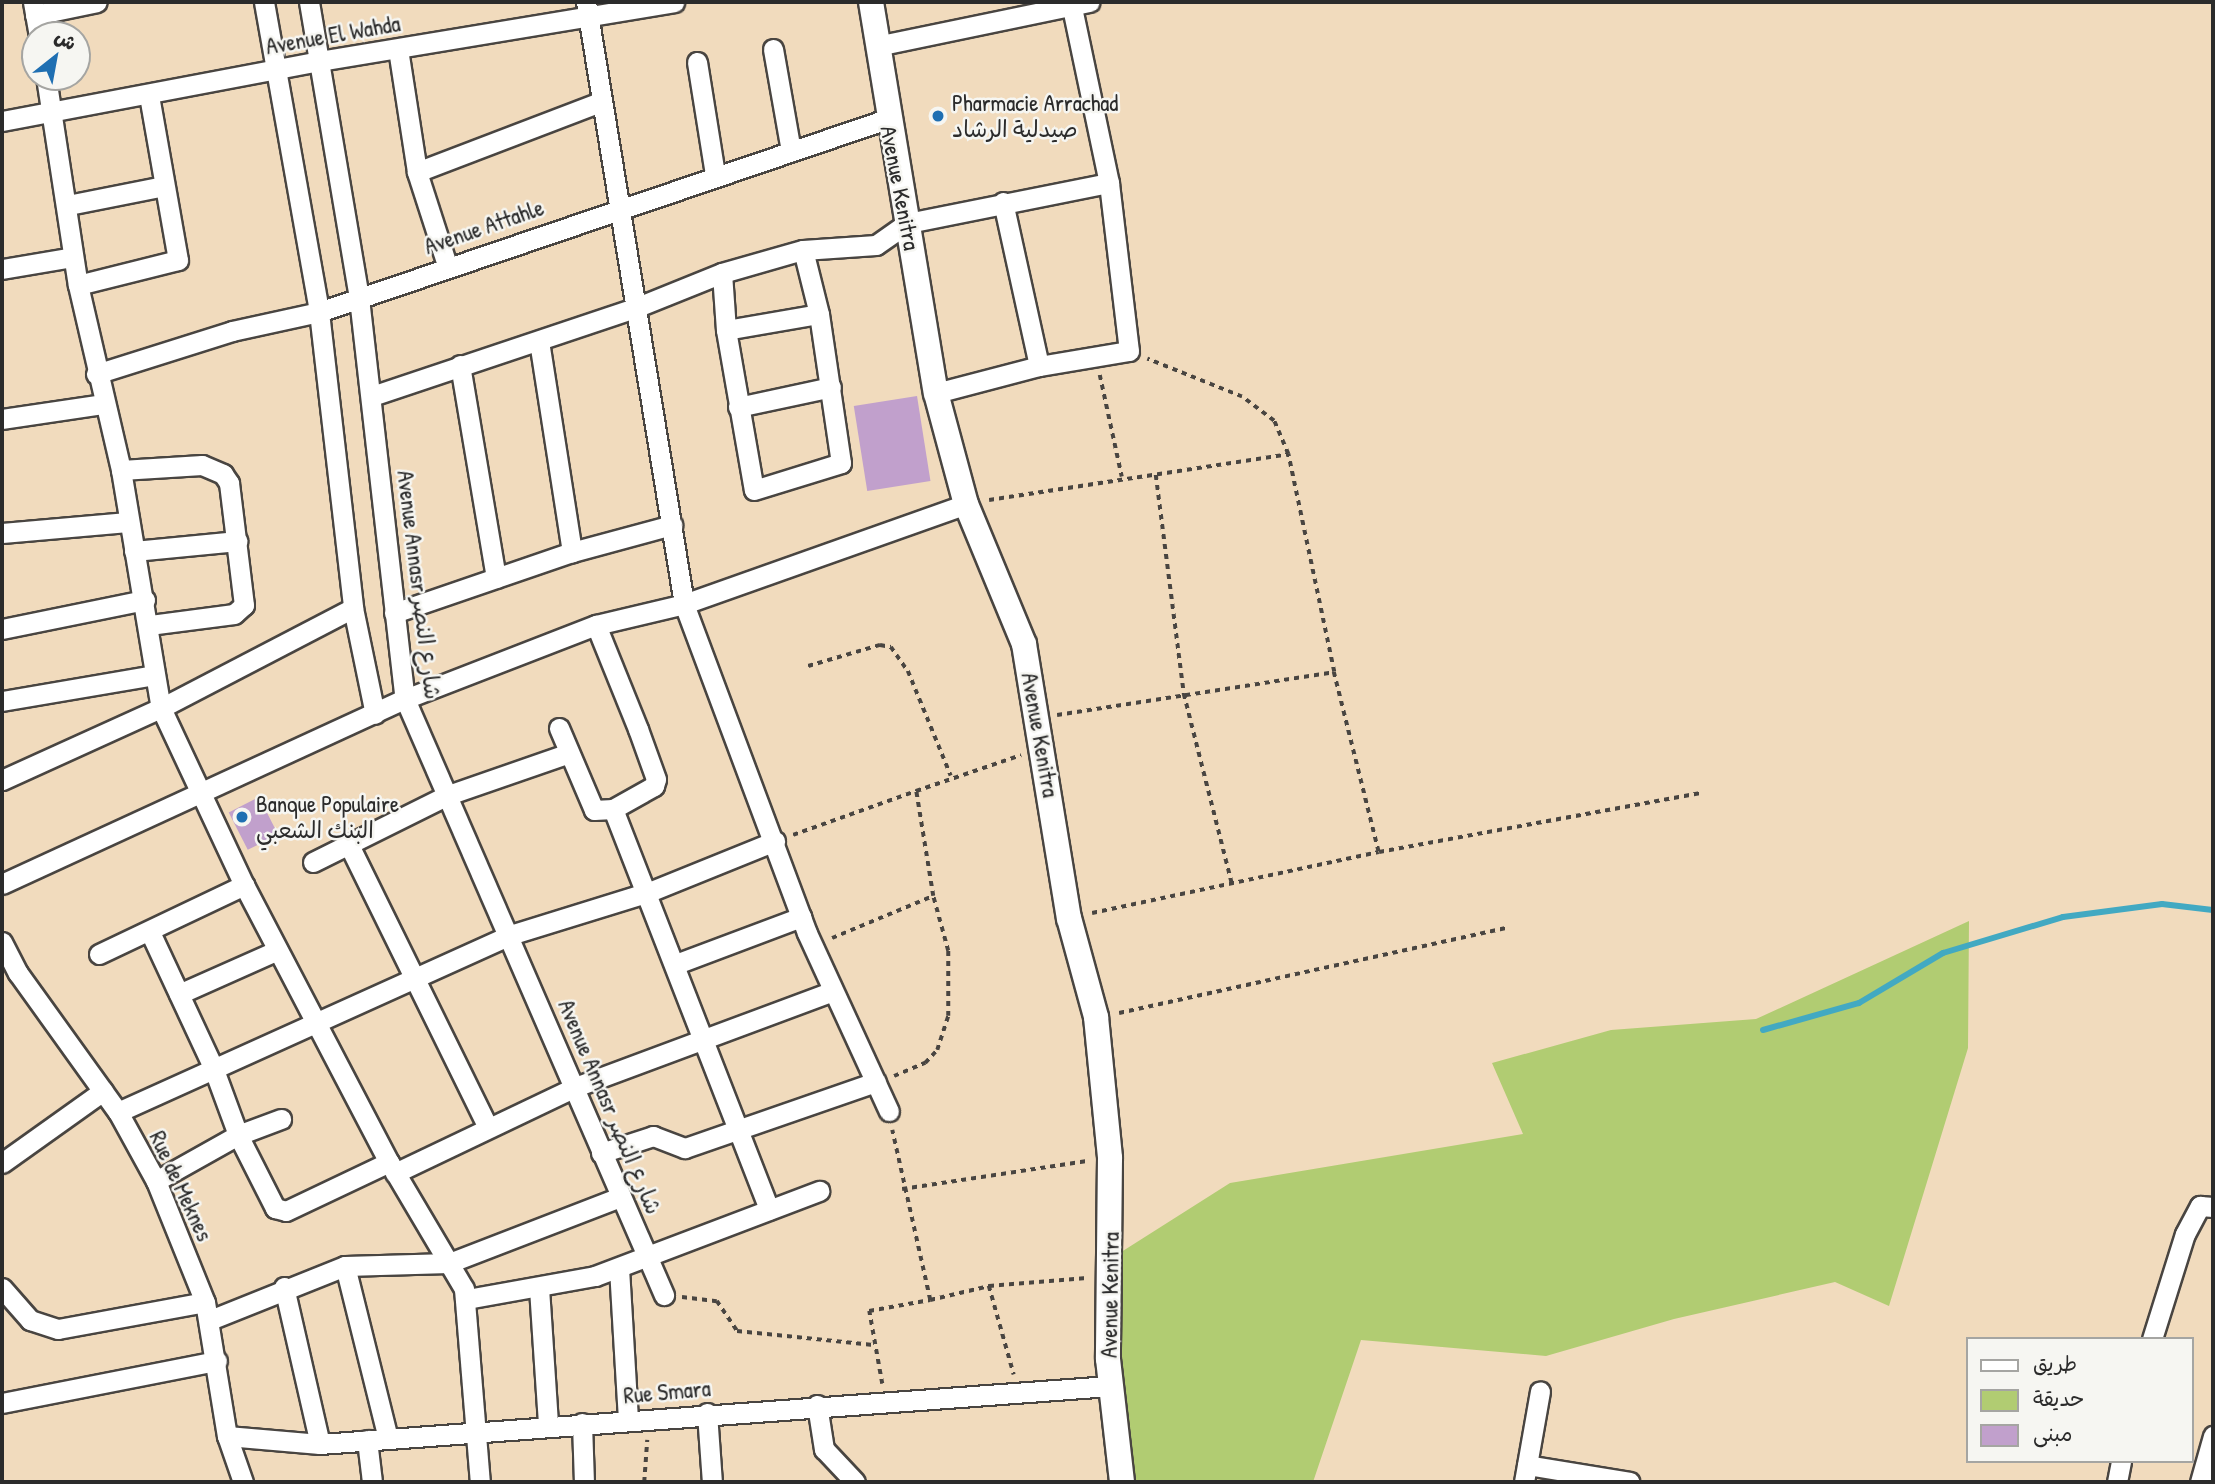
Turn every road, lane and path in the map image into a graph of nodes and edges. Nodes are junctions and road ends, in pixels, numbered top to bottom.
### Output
1 (97, 2) edge
2 (264, 2) edge
3 (309, 2) edge
4 (674, 2) edge
5 (870, 2) edge
6 (1078, 3) edge
7 (34, 8) edge
8 (587, 9) edge
9 (877, 46) junction
10 (398, 49) junction
11 (773, 49) dead end
12 (319, 61) junction
13 (696, 62) dead end
14 (277, 68) junction
15 (49, 91) edge
16 (149, 94) junction
17 (600, 102) junction
18 (53, 114) junction
19 (887, 119) junction
20 (2, 121) edge
21 (791, 151) junction
22 (417, 172) junction
23 (715, 174) junction
24 (1109, 183) junction
25 (164, 186) junction
26 (1003, 202) junction
27 (68, 205) junction
28 (619, 207) junction
29 (908, 223) junction
30 (803, 250) junction
31 (73, 257) junction
32 (447, 265) junction
33 (2, 269) edge
34 (722, 273) junction
35 (78, 285) junction
36 (359, 299) junction
37 (635, 308) junction
38 (319, 312) junction
39 (819, 314) junction
40 (726, 330) junction
41 (539, 341) junction
42 (1129, 351) junction
43 (1096, 356) junction
44 (460, 365) junction
45 (1039, 366) junction
46 (96, 374) junction
47 (831, 387) junction
48 (936, 393) junction
49 (372, 396) junction
50 (103, 404) junction
51 (738, 407) junction
52 (2, 419) edge
53 (1288, 454) junction
54 (121, 470) junction
55 (1156, 475) junction
56 (1122, 477) junction
57 (966, 504) junction
58 (128, 522) junction
59 (672, 525) junction
60 (2, 533) edge
61 (238, 541) junction
62 (134, 551) junction
63 (572, 552) junction
64 (496, 578) junction
65 (145, 600) junction
66 (684, 604) junction
67 (353, 608) junction
68 (394, 612) junction
69 (149, 625) junction
70 (596, 625) junction
71 (2, 629) edge
72 (808, 666) dead end
73 (1334, 672) junction
74 (154, 675) junction
75 (1184, 694) junction
76 (405, 699) junction
77 (2, 701) edge
78 (161, 708) junction
79 (374, 714) junction
80 (1038, 718) junction
81 (559, 728) dead end
82 (1043, 748) junction
83 (569, 752) junction
84 (951, 776) junction
85 (2, 780) edge
86 (916, 791) junction
87 (1701, 793) dead end
88 (205, 794) junction
89 (448, 795) junction
90 (613, 809) junction
91 (775, 841) junction
92 (349, 845) junction
93 (1379, 852) junction
94 (313, 862) dead end
95 (2, 884) edge
96 (1232, 884) junction
97 (244, 885) junction
98 (649, 892) junction
99 (933, 896) junction
100 (801, 917) junction
101 (1069, 918) junction
102 (1506, 928) dead end
103 (150, 932) junction
104 (510, 935) junction
105 (2, 942) edge
106 (813, 946) junction
107 (278, 950) junction
108 (99, 954) dead end
109 (676, 964) junction
110 (414, 982) junction
111 (833, 991) junction
112 (179, 994) junction
113 (1096, 1017) junction
114 (315, 1020) junction
115 (702, 1036) junction
116 (214, 1066) junction
117 (876, 1082) junction
118 (575, 1087) junction
119 (103, 1091) junction
120 (889, 1111) joint
121 (117, 1112) junction
122 (281, 1119) dead end
123 (488, 1127) junction
124 (738, 1130) junction
125 (238, 1135) junction
126 (601, 1153) junction
127 (1110, 1158) junction
128 (2, 1163) edge
129 (392, 1167) junction
130 (156, 1181) junction
131 (902, 1189) junction
132 (2213, 1190) edge
133 (819, 1191) dead end
134 (620, 1197) junction
135 (2206, 1206) edge
136 (769, 1210) junction
137 (647, 1257) junction
138 (449, 1263) junction
139 (345, 1266) junction
140 (619, 1268) junction
141 (1111, 1276) junction
142 (989, 1286) junction
143 (284, 1287) junction
144 (2, 1288) edge
145 (539, 1288) junction
146 (664, 1295) joint
147 (467, 1299) junction
148 (930, 1300) junction
149 (207, 1311) junction
150 (2153, 1337) edge
151 (873, 1345) junction
152 (217, 1361) junction
153 (1110, 1386) junction
154 (1540, 1391) dead end
155 (1018, 1393) junction
156 (886, 1400) junction
157 (2, 1403) edge
158 (817, 1405) junction
159 (707, 1413) junction
160 (648, 1417) junction
161 (628, 1419) junction
162 (582, 1423) junction
163 (548, 1425) junction
164 (474, 1432) junction
165 (228, 1436) junction
166 (2213, 1436) edge
167 (388, 1438) junction
168 (367, 1440) junction
169 (320, 1444) junction
170 (2121, 1463) edge
171 (1525, 1473) edge
172 (243, 1482) edge
173 (372, 1482) edge
174 (480, 1482) edge
175 (584, 1482) edge
176 (644, 1482) edge
177 (712, 1482) edge
178 (855, 1482) edge
179 (1122, 1482) edge
180 (1630, 1482) edge
181 (2117, 1482) edge
182 (2200, 1482) edge

1 - 7 street
2 - 14 street
3 - 12 street, Avenue Annasr شارع النصر
4 - 8 street, Avenue El Wahda
5 - 9 street, Avenue Kenitra
6 - 9 street
6 - 24 street
8 - 10 street, Avenue El Wahda
8 - 17 street
9 - 19 street, Avenue Kenitra
10 - 12 street, Avenue El Wahda
10 - 22 street
11 - 21 street
12 - 14 street, Avenue El Wahda
12 - 36 street, Avenue Annasr شارع النصر
13 - 23 street
14 - 16 street, Avenue El Wahda
14 - 38 street
15 - 18 street
16 - 18 street, Avenue El Wahda
16 - 25 street
17 - 22 street
17 - 28 street
18 - 20 street, Avenue El Wahda
18 - 27 street
19 - 21 street, Avenue Attahle
19 - 29 street, Avenue Kenitra
21 - 23 street, Avenue Attahle
22 - 32 street
23 - 28 street, Avenue Attahle
24 - 26 street
24 - 42 street
25 - 27 street
25 - 35 street
26 - 29 street
26 - 45 street
27 - 31 street
28 - 32 street, Avenue Attahle
28 - 37 street
29 - 30 street
29 - 48 street, Avenue Kenitra
30 - 34 street
30 - 39 street
31 - 33 street
31 - 35 street
32 - 36 street, Avenue Attahle
34 - 37 street
34 - 40 street
35 - 46 street
36 - 38 street, Avenue Attahle
36 - 49 street, Avenue Annasr شارع النصر
37 - 41 street
37 - 59 street
38 - 46 street, Avenue Attahle
38 - 67 street
39 - 40 street
39 - 47 street
40 - 51 street
41 - 44 street
41 - 63 street
42 - 43 street
42 - 53 path
43 - 45 street
43 - 56 path
44 - 49 street
44 - 64 street
45 - 48 street
46 - 50 street
47 - 51 street
47 - 51 street
48 - 57 street, Avenue Kenitra
49 - 68 street, Avenue Annasr شارع النصر
50 - 52 street
50 - 54 street
53 - 55 path
53 - 73 path
54 - 58 street
54 - 61 street
55 - 56 path
55 - 75 path
56 - 57 path
57 - 66 street
57 - 80 street, Avenue Kenitra
58 - 60 street
58 - 62 street
59 - 63 street
59 - 66 street
61 - 62 street
61 - 69 street
62 - 65 street
63 - 64 street
64 - 68 street
65 - 69 street
65 - 71 street
66 - 70 street
66 - 91 street
67 - 78 street
67 - 79 street
68 - 76 street, Avenue Annasr شارع النصر
69 - 74 street
70 - 76 street
70 - 90 street
72 - 84 path
73 - 75 path
73 - 93 path
74 - 77 street
74 - 78 street
75 - 80 path
75 - 96 path
76 - 79 street
76 - 89 street, Avenue Annasr شارع النصر
78 - 85 street
78 - 88 street
79 - 88 street
80 - 82 street, Avenue Kenitra
81 - 83 street
82 - 84 path
82 - 101 street, Avenue Kenitra
83 - 89 street
83 - 90 street
84 - 86 path
86 - 91 path
86 - 99 path
87 - 93 path
88 - 95 street
88 - 97 street
89 - 92 street
89 - 104 street, Avenue Annasr شارع النصر
90 - 98 street
91 - 98 street
91 - 100 street
92 - 94 street
92 - 110 street
93 - 96 path
96 - 101 path
97 - 103 street
97 - 107 street
98 - 104 street
98 - 109 street
99 - 106 path
99 - 117 path
100 - 106 street
100 - 109 street
101 - 113 street, Avenue Kenitra
102 - 113 path
103 - 108 street
103 - 112 street
104 - 110 street
104 - 118 street, Avenue Annasr شارع النصر
105 - 119 street, Rue de Meknes
106 - 111 street
107 - 112 street
107 - 114 street
109 - 115 street
110 - 114 street
110 - 123 street
111 - 115 street
111 - 117 street
112 - 116 street
113 - 127 street, Avenue Kenitra
114 - 116 street
114 - 129 street
115 - 118 street
115 - 124 street
116 - 121 street
116 - 125 street
117 - 120 street
117 - 124 street
118 - 123 street
118 - 126 street, Avenue Annasr شارع النصر
119 - 121 street, Rue de Meknes
119 - 128 street
120 - 131 path
121 - 130 street, Rue de Meknes
122 - 125 street
123 - 129 street
124 - 126 street
124 - 136 street
125 - 129 street
125 - 130 street
126 - 134 street, Avenue Annasr شارع النصر
127 - 131 path
127 - 141 street, Avenue Kenitra
129 - 138 street
130 - 149 street, Rue de Meknes
131 - 148 path
132 - 135 street
133 - 136 street
134 - 137 street, Avenue Annasr شارع النصر
134 - 138 street
135 - 150 street
136 - 137 street
137 - 140 street
137 - 146 street, Avenue Annasr شارع النصر
138 - 139 street
138 - 147 street
139 - 143 street
139 - 167 street
140 - 145 street
140 - 161 street
141 - 142 path
141 - 153 street, Avenue Kenitra
142 - 148 path
142 - 155 path
143 - 149 street
143 - 169 street
144 - 149 street
145 - 147 street
145 - 163 street
146 - 151 path
147 - 164 street
148 - 151 path
149 - 152 street, Rue de Meknes
151 - 156 path
152 - 157 street
152 - 165 street, Rue de Meknes
153 - 155 street, Rue Smara
153 - 179 street, Avenue Kenitra
154 - 171 street
155 - 156 street, Rue Smara
156 - 158 street, Rue Smara
158 - 159 street, Rue Smara
158 - 178 street
159 - 160 street, Rue Smara
159 - 177 street
160 - 161 street, Rue Smara
160 - 176 path
161 - 162 street, Rue Smara
162 - 163 street, Rue Smara
162 - 175 street
163 - 164 street, Rue Smara
164 - 167 street, Rue Smara
164 - 174 street
165 - 169 street, Rue Smara
165 - 172 street, Rue de Meknes
166 - 182 street
167 - 168 street, Rue Smara
168 - 169 street, Rue Smara
168 - 173 street
170 - 181 street
171 - 180 street

